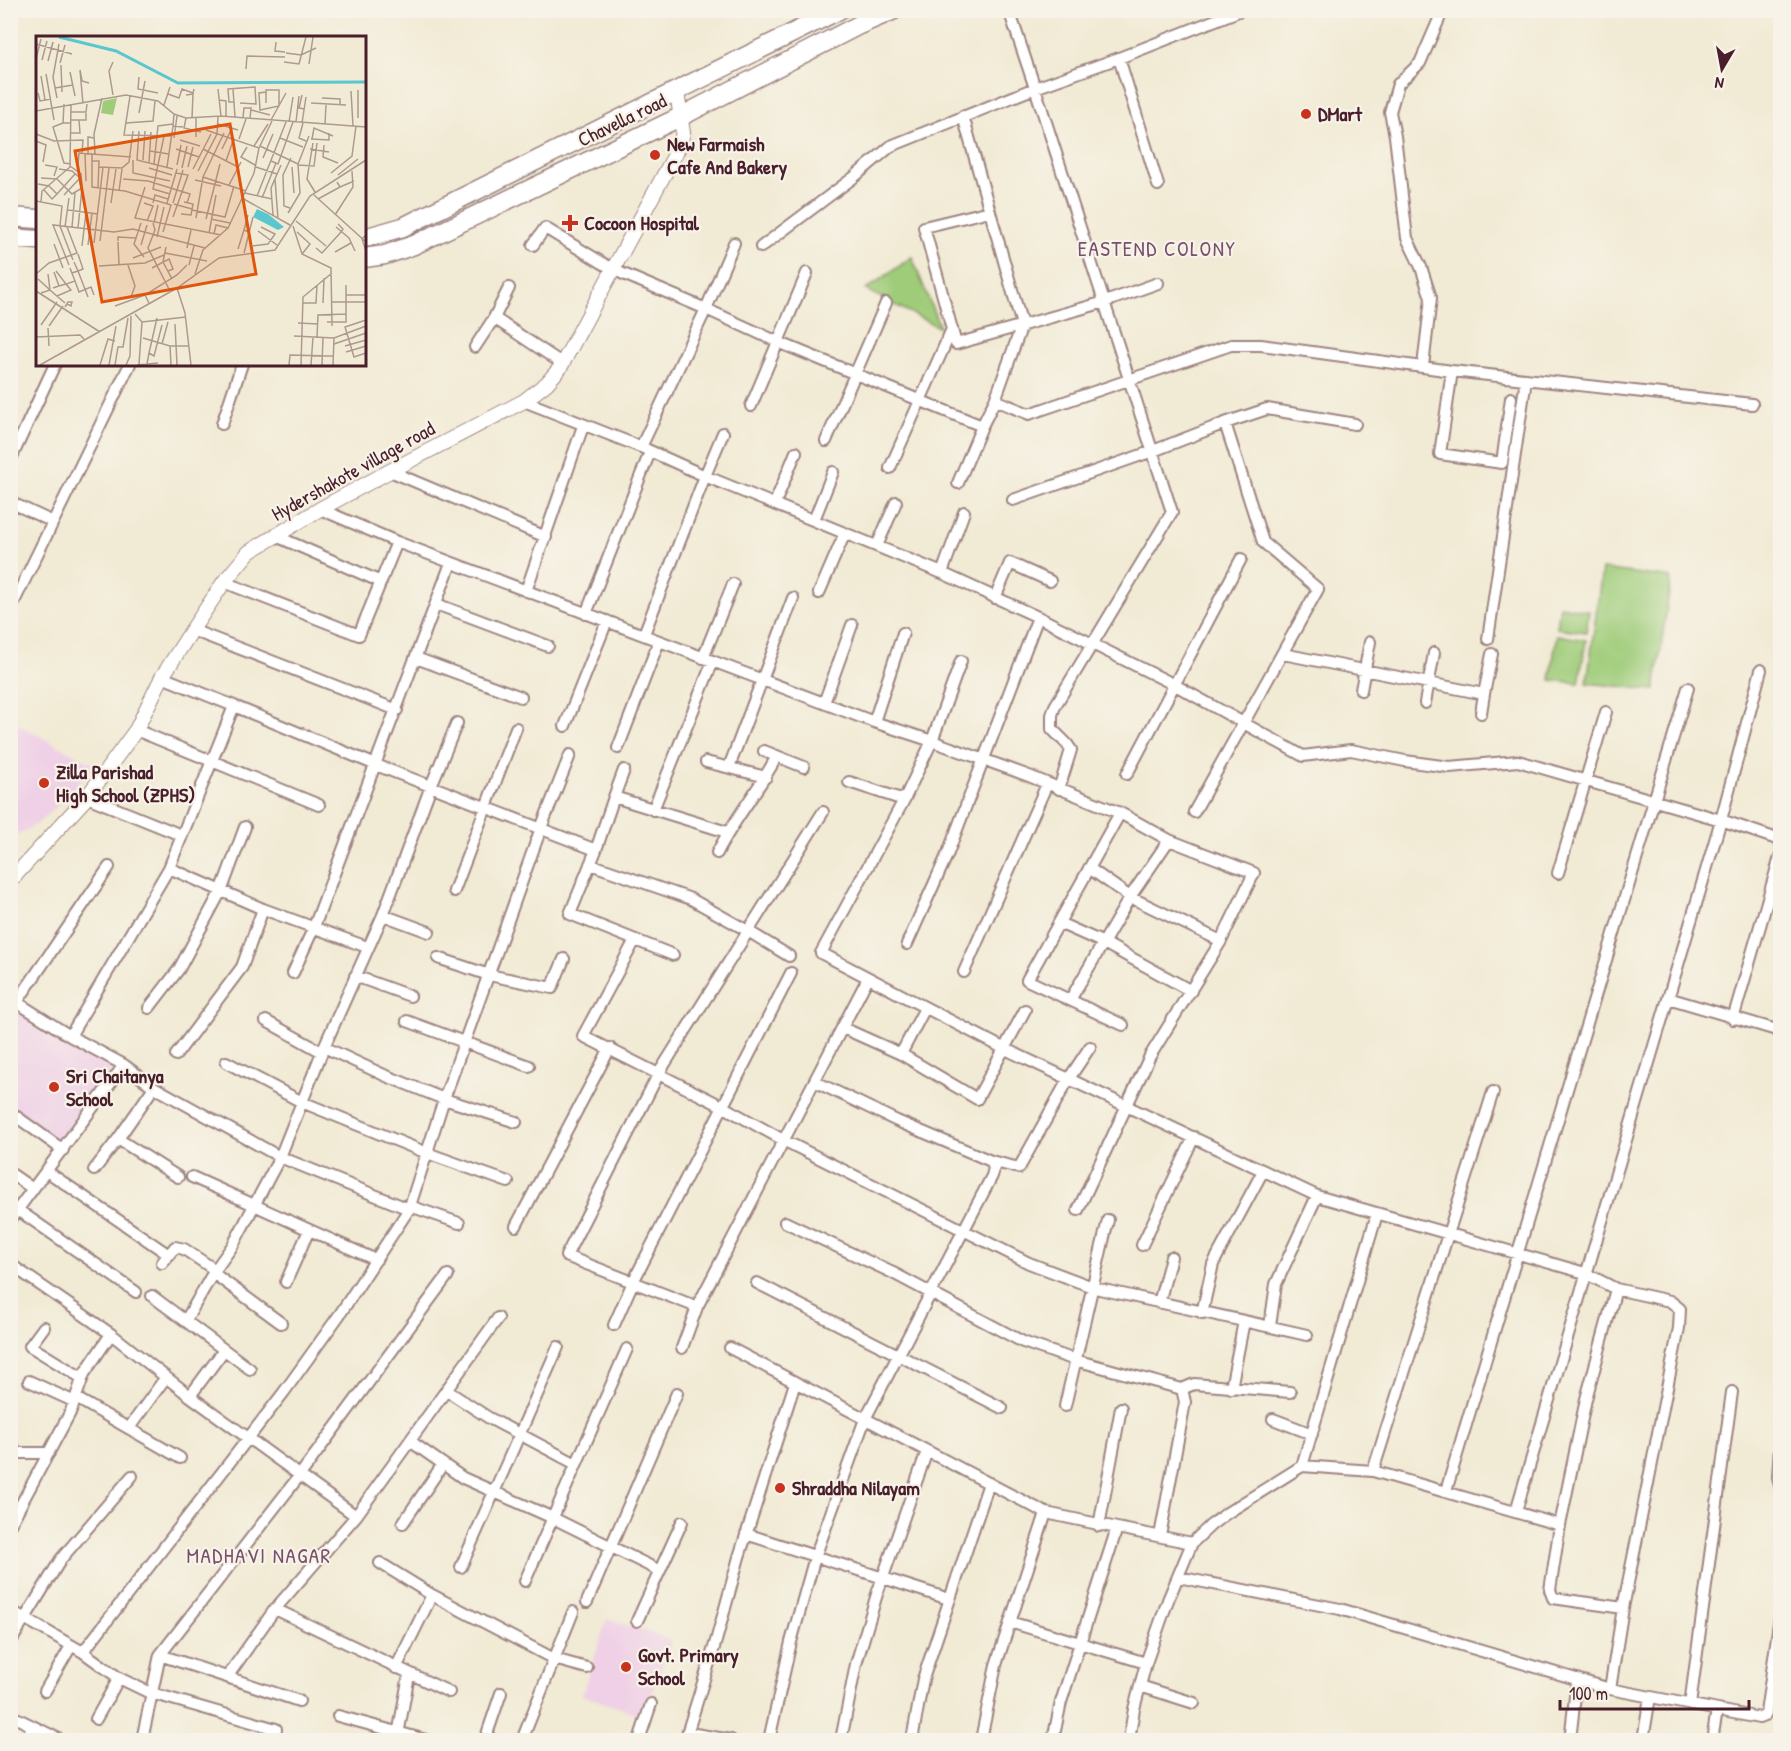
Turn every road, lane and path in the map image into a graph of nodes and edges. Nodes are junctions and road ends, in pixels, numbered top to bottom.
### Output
1 (839, 10) edge
2 (894, 10) edge
3 (1009, 10) edge
4 (1241, 10) edge
5 (1443, 10) edge
6 (1119, 58) junction
7 (1035, 88) junction
8 (678, 92) junction
9 (682, 116) junction
10 (963, 116) junction
11 (1158, 185) dead end
12 (990, 211) junction
13 (10, 217) edge
14 (36, 219) edge
15 (366, 237) edge
16 (10, 238) edge
17 (36, 240) edge
18 (734, 243) dead end
19 (533, 245) dead end
20 (761, 247) dead end
21 (366, 258) edge
22 (614, 270) junction
23 (807, 273) dead end
24 (1158, 283) dead end
25 (509, 288) dead end
26 (1105, 302) junction
27 (886, 303) dead end
28 (706, 309) junction
29 (494, 318) junction
30 (1022, 325) junction
31 (952, 329) junction
32 (778, 342) junction
33 (475, 347) dead end
34 (562, 364) junction
35 (54, 366) edge
36 (129, 366) edge
37 (241, 366) edge
38 (1423, 366) junction
39 (1452, 371) junction
40 (855, 375) junction
41 (1130, 379) junction
42 (1526, 379) junction
43 (1511, 398) dead end
44 (995, 400) junction
45 (524, 401) junction
46 (919, 402) junction
47 (1752, 404) dead end
48 (751, 406) dead end
49 (222, 423) dead end
50 (1225, 423) junction
51 (1355, 424) dead end
52 (583, 426) junction
53 (982, 426) junction
54 (723, 433) dead end
55 (826, 441) dead end
56 (646, 450) junction
57 (1153, 451) junction
58 (796, 452) dead end
59 (10, 461) edge
60 (890, 468) dead end
61 (390, 471) junction
62 (833, 472) dead end
63 (705, 476) junction
64 (958, 483) dead end
65 (1013, 500) dead end
66 (10, 502) edge
67 (896, 502) dead end
68 (775, 503) junction
69 (320, 509) junction
70 (964, 512) dead end
71 (814, 520) junction
72 (53, 522) junction
73 (845, 532) junction
74 (276, 536) junction
75 (546, 537) junction
76 (398, 542) junction
77 (877, 546) junction
78 (1241, 559) dead end
79 (451, 563) junction
80 (942, 573) junction
81 (1050, 581) dead end
82 (224, 582) junction
83 (381, 582) junction
84 (733, 584) dead end
85 (526, 591) junction
86 (819, 593) dead end
87 (793, 597) dead end
88 (995, 598) junction
89 (436, 604) junction
90 (10, 610) edge
91 (586, 614) junction
92 (1038, 617) junction
93 (607, 621) junction
94 (852, 625) dead end
95 (192, 630) junction
96 (903, 633) dead end
97 (644, 634) junction
98 (1488, 639) dead end
99 (659, 641) junction
100 (1370, 642) dead end
101 (1091, 644) junction
102 (549, 646) dead end
103 (1434, 652) dead end
104 (1283, 654) junction
105 (1492, 654) dead end
106 (416, 658) junction
107 (708, 660) junction
108 (961, 661) dead end
109 (1761, 670) dead end
110 (1365, 671) junction
111 (162, 677) junction
112 (761, 680) junction
113 (1428, 684) junction
114 (1176, 685) junction
115 (1688, 688) dead end
116 (1361, 690) dead end
117 (1484, 694) junction
118 (521, 697) dead end
119 (824, 703) junction
120 (1425, 703) dead end
121 (234, 706) junction
122 (397, 710) junction
123 (1606, 712) dead end
124 (1480, 713) dead end
125 (874, 722) junction
126 (458, 723) dead end
127 (1245, 723) junction
128 (565, 726) dead end
129 (516, 728) dead end
130 (136, 730) junction
131 (932, 741) junction
132 (618, 748) dead end
133 (764, 751) dead end
134 (570, 755) dead end
135 (777, 756) junction
136 (983, 760) junction
137 (211, 761) junction
138 (705, 762) dead end
139 (376, 765) junction
140 (729, 767) junction
141 (804, 767) dead end
142 (624, 770) dead end
143 (1127, 774) dead end
144 (766, 777) junction
145 (849, 782) dead end
146 (1586, 782) junction
147 (1047, 784) junction
148 (431, 786) junction
149 (1059, 789) junction
150 (87, 797) junction
151 (614, 797) junction
152 (903, 801) junction
153 (1654, 801) junction
154 (319, 805) dead end
155 (487, 808) junction
156 (653, 810) junction
157 (823, 812) dead end
158 (1194, 812) dead end
159 (1120, 813) junction
160 (1721, 820) junction
161 (245, 827) dead end
162 (541, 828) junction
163 (727, 832) junction
164 (181, 835) junction
165 (1169, 840) junction
166 (1780, 840) edge
167 (597, 850) junction
168 (717, 853) dead end
169 (1780, 857) edge
170 (590, 864) junction
171 (109, 867) dead end
172 (169, 868) junction
173 (1089, 868) junction
174 (1558, 873) dead end
175 (10, 881) edge
176 (222, 889) junction
177 (454, 891) dead end
178 (1130, 897) junction
179 (263, 909) junction
180 (382, 915) junction
181 (1059, 923) junction
182 (314, 927) junction
183 (748, 931) junction
184 (429, 932) dead end
185 (635, 940) junction
186 (1221, 941) junction
187 (1104, 943) junction
188 (907, 944) dead end
189 (367, 947) junction
190 (674, 955) dead end
191 (789, 956) dead end
192 (438, 958) dead end
193 (564, 959) dead end
194 (964, 972) dead end
195 (293, 973) dead end
196 (791, 973) dead end
197 (489, 975) junction
198 (355, 976) junction
199 (868, 978) junction
200 (1191, 991) junction
201 (410, 996) dead end
202 (1668, 998) junction
203 (14, 1000) edge
204 (1070, 1000) junction
205 (149, 1008) dead end
206 (925, 1008) junction
207 (1025, 1010) dead end
208 (1733, 1018) junction
209 (266, 1020) dead end
210 (407, 1021) dead end
211 (1123, 1025) dead end
212 (843, 1028) junction
213 (1780, 1031) edge
214 (70, 1036) junction
215 (465, 1042) junction
216 (1090, 1047) dead end
217 (610, 1048) junction
218 (1003, 1048) junction
219 (323, 1050) junction
220 (901, 1054) junction
221 (176, 1056) dead end
222 (226, 1062) dead end
223 (124, 1065) junction
224 (529, 1066) dead end
225 (659, 1073) junction
226 (1068, 1080) junction
227 (816, 1082) junction
228 (154, 1087) junction
229 (1493, 1092) dead end
230 (444, 1099) junction
231 (302, 1102) junction
232 (722, 1106) junction
233 (1127, 1106) junction
234 (10, 1112) edge
235 (516, 1122) dead end
236 (1194, 1137) junction
237 (118, 1139) junction
238 (785, 1141) junction
239 (63, 1150) junction
240 (427, 1153) junction
241 (280, 1157) junction
242 (991, 1161) junction
243 (94, 1170) dead end
244 (1263, 1170) junction
245 (48, 1172) junction
246 (10, 1173) edge
247 (178, 1177) dead end
248 (192, 1177) dead end
249 (508, 1182) dead end
250 (33, 1189) junction
251 (1317, 1196) junction
252 (255, 1205) junction
253 (410, 1208) junction
254 (18, 1210) junction
255 (1078, 1210) dead end
256 (1377, 1214) junction
257 (10, 1220) edge
258 (1108, 1220) dead end
259 (785, 1222) dead end
260 (459, 1223) dead end
261 (516, 1226) dead end
262 (309, 1230) junction
263 (965, 1230) junction
264 (1447, 1235) junction
265 (1142, 1245) dead end
266 (1518, 1255) junction
267 (1171, 1257) dead end
268 (376, 1260) junction
269 (10, 1264) edge
270 (214, 1272) junction
271 (1586, 1273) junction
272 (448, 1275) dead end
273 (286, 1281) dead end
274 (633, 1282) junction
275 (757, 1283) dead end
276 (1092, 1287) junction
277 (1616, 1289) junction
278 (136, 1292) dead end
279 (931, 1293) junction
280 (152, 1296) dead end
281 (1159, 1303) junction
282 (698, 1307) junction
283 (1202, 1313) junction
284 (498, 1318) dead end
285 (186, 1320) junction
286 (1244, 1321) junction
287 (281, 1323) dead end
288 (614, 1325) dead end
289 (1270, 1326) junction
290 (44, 1327) dead end
291 (111, 1334) junction
292 (1307, 1335) dead end
293 (558, 1347) dead end
294 (681, 1348) dead end
295 (730, 1348) dead end
296 (627, 1349) dead end
297 (224, 1350) junction
298 (897, 1354) junction
299 (1076, 1360) junction
300 (250, 1369) dead end
301 (166, 1377) junction
302 (82, 1378) junction
303 (29, 1381) dead end
304 (795, 1383) junction
305 (1231, 1388) junction
306 (1182, 1389) junction
307 (446, 1390) junction
308 (1290, 1392) dead end
309 (1732, 1392) dead end
310 (677, 1393) dead end
311 (190, 1396) junction
312 (75, 1400) junction
313 (1065, 1406) dead end
314 (1002, 1408) dead end
315 (1121, 1408) dead end
316 (865, 1419) junction
317 (1273, 1419) dead end
318 (129, 1428) junction
319 (520, 1434) junction
320 (1312, 1434) junction
321 (248, 1439) junction
322 (410, 1441) junction
323 (1780, 1446) edge
324 (927, 1451) junction
325 (49, 1453) junction
326 (180, 1458) dead end
327 (10, 1459) edge
328 (443, 1464) junction
329 (576, 1464) junction
330 (1302, 1466) junction
331 (1373, 1471) junction
332 (300, 1475) junction
333 (132, 1476) dead end
334 (988, 1483) junction
335 (1780, 1486) edge
336 (1446, 1491) junction
337 (494, 1492) junction
338 (1516, 1511) junction
339 (1046, 1513) junction
340 (356, 1516) junction
341 (553, 1518) junction
342 (682, 1522) dead end
343 (403, 1524) dead end
344 (10, 1525) edge
345 (1560, 1525) junction
346 (1099, 1526) junction
347 (1117, 1528) junction
348 (746, 1534) junction
349 (1160, 1536) junction
350 (1192, 1543) junction
351 (611, 1546) junction
352 (815, 1557) junction
353 (381, 1563) dead end
354 (461, 1567) dead end
355 (660, 1571) junction
356 (1178, 1578) junction
357 (883, 1579) junction
358 (525, 1581) dead end
359 (432, 1595) junction
360 (949, 1599) junction
361 (586, 1602) dead end
362 (1623, 1608) junction
363 (275, 1609) junction
364 (10, 1610) edge
365 (573, 1612) dead end
366 (1780, 1616) edge
367 (24, 1619) junction
368 (637, 1621) dead end
369 (1010, 1622) junction
370 (10, 1643) edge
371 (1079, 1644) junction
372 (71, 1646) junction
373 (83, 1652) junction
374 (160, 1655) junction
375 (554, 1659) junction
376 (1146, 1663) junction
377 (396, 1668) junction
378 (587, 1668) dead end
379 (410, 1675) junction
380 (227, 1677) junction
381 (119, 1678) junction
382 (1576, 1679) junction
383 (1140, 1686) junction
384 (1610, 1689) junction
385 (45, 1691) dead end
386 (449, 1692) dead end
387 (150, 1693) junction
388 (501, 1693) dead end
389 (1650, 1696) junction
390 (299, 1701) dead end
391 (1194, 1703) dead end
392 (651, 1704) dead end
393 (1690, 1705) junction
394 (1717, 1710) junction
395 (10, 1715) edge
396 (338, 1716) dead end
397 (96, 1719) dead end
398 (33, 1726) junction
399 (276, 1729) dead end
400 (398, 1736) edge
401 (687, 1737) edge
402 (25, 1740) edge
403 (61, 1740) edge
404 (141, 1740) edge
405 (426, 1740) edge
406 (485, 1740) edge
407 (522, 1740) edge
408 (639, 1740) edge
409 (731, 1740) edge
410 (769, 1740) edge
411 (841, 1740) edge
412 (912, 1740) edge
413 (981, 1740) edge
414 (1053, 1740) edge
415 (1129, 1740) edge
416 (1570, 1740) edge
417 (1643, 1740) edge
418 (1712, 1740) edge

1 - 8 highway, Chavella road
2 - 9 highway, Chavella road
3 - 7 street
4 - 6 street
5 - 38 street
6 - 7 street
6 - 11 street
7 - 10 street
7 - 26 street
8 - 9 street, Hydershakote village road
8 - 15 highway, Chavella road
9 - 21 highway, Chavella road
9 - 22 street, Hydershakote village road
10 - 12 street
10 - 20 street
12 - 30 street
12 - 31 street
13 - 14 highway
16 - 17 highway
18 - 28 street
19 - 22 street
22 - 28 street
22 - 34 street, Hydershakote village road
23 - 32 street
24 - 26 street
25 - 29 street
26 - 30 street
26 - 41 street
27 - 40 street
28 - 32 street
28 - 56 street
29 - 33 street
29 - 34 street
30 - 31 street
30 - 44 street
31 - 46 street
32 - 40 street
32 - 48 street
34 - 45 street, Hydershakote village road
35 - 59 street
36 - 72 street
37 - 49 street
38 - 39 street
38 - 41 street
39 - 42 street
39 - 43 street
40 - 46 street
40 - 55 street
41 - 44 street
41 - 57 street
42 - 47 street
42 - 98 street
44 - 53 street
45 - 52 street
45 - 61 street, Hydershakote village road
46 - 53 street
46 - 60 street
50 - 51 street
50 - 57 street
50 - 104 street
52 - 56 street
52 - 75 street
53 - 64 street
54 - 63 street
56 - 63 street
56 - 91 street
57 - 65 street
57 - 101 street
58 - 68 street
61 - 69 street, Hydershakote village road
61 - 75 street
62 - 71 street
63 - 68 street
63 - 97 street
66 - 72 street
67 - 77 street
68 - 71 street
69 - 74 street, Hydershakote village road
69 - 76 street
70 - 80 street
71 - 73 street
72 - 90 street
73 - 77 street
73 - 86 street
74 - 82 street, Hydershakote village road
74 - 83 street
75 - 85 street
76 - 79 street
76 - 83 street
77 - 80 street
78 - 114 street
79 - 85 street
79 - 89 street
80 - 88 street
81 - 88 street
82 - 83 street
82 - 95 street, Hydershakote village road
84 - 107 street
85 - 91 street
87 - 112 street
88 - 92 street
89 - 102 street
89 - 106 street
91 - 93 street
92 - 101 street
92 - 136 street
93 - 97 street
93 - 128 street
94 - 119 street
95 - 111 street, Hydershakote village road
95 - 122 street
96 - 125 street
97 - 99 street
99 - 107 street
99 - 132 street
100 - 110 street
101 - 114 street
101 - 149 street
103 - 113 street
104 - 110 street
104 - 127 street
105 - 117 street
106 - 118 street
106 - 122 street
107 - 112 street
107 - 156 street
108 - 131 street
109 - 160 street
110 - 113 street
110 - 116 street
111 - 121 street
111 - 130 street, Hydershakote village road
112 - 119 street
112 - 140 street
113 - 117 street
113 - 120 street
114 - 127 street
114 - 143 street
115 - 153 street
117 - 124 street
119 - 125 street
121 - 137 street
121 - 139 street
122 - 139 street
123 - 146 street
125 - 131 street
126 - 148 street
127 - 146 street
127 - 158 street
129 - 155 street
130 - 137 street
130 - 150 street, Hydershakote village road
131 - 136 street
131 - 152 street
133 - 135 street
134 - 162 street
135 - 141 street
135 - 144 street
136 - 147 street
136 - 188 street
137 - 154 street
137 - 164 street
138 - 140 street
139 - 148 street
139 - 182 street
140 - 144 street
142 - 151 street
144 - 163 street
145 - 152 street
146 - 153 street
146 - 174 street
147 - 149 street
147 - 194 street
148 - 155 street
148 - 180 street
149 - 159 street
150 - 164 street
150 - 175 street, Hydershakote village road
151 - 156 street
151 - 167 street
152 - 199 street
153 - 160 street
153 - 266 street
155 - 162 street
155 - 177 street
156 - 163 street
157 - 183 street
159 - 165 street
159 - 173 street
160 - 166 street
160 - 202 street
161 - 176 street
162 - 167 street
162 - 197 street
163 - 168 street
164 - 172 street
165 - 178 street
165 - 186 street
167 - 170 street
169 - 208 street
170 - 183 street
170 - 185 street
171 - 203 street
172 - 176 street
172 - 214 street
173 - 178 street
173 - 181 street
176 - 179 street
176 - 205 street
178 - 186 street
178 - 187 street
179 - 182 street
179 - 221 street
180 - 184 street
180 - 189 street
181 - 187 street
181 - 204 street
182 - 189 street
182 - 195 street
183 - 191 street
183 - 225 street
185 - 190 street
185 - 217 street
186 - 200 street
187 - 200 street
187 - 204 street
189 - 198 street
192 - 197 street
193 - 197 street
196 - 232 street
197 - 215 street
198 - 201 street
198 - 219 street
199 - 206 street
199 - 212 street
200 - 233 street
202 - 208 street
202 - 271 street
203 - 214 street
204 - 211 street
206 - 218 street
206 - 220 street
207 - 218 street
208 - 213 street
209 - 219 street
210 - 215 street
212 - 220 street
212 - 227 street
214 - 223 street
215 - 224 street
215 - 230 street
216 - 226 street
217 - 225 street
217 - 261 street
218 - 220 street
218 - 226 street
219 - 230 street
219 - 231 street
222 - 231 street
223 - 228 street
223 - 239 street
225 - 232 street
225 - 274 street
226 - 233 street
226 - 242 street
227 - 238 street
227 - 242 street
228 - 237 street
228 - 241 street
229 - 264 street
230 - 235 street
230 - 240 street
231 - 240 street
231 - 241 street
232 - 238 street
232 - 274 street
233 - 236 street
233 - 255 street
234 - 239 street
236 - 244 street
236 - 265 street
237 - 243 street
237 - 247 street
238 - 263 street
238 - 282 street
239 - 245 street
240 - 249 street
240 - 253 street
241 - 252 street
241 - 253 street
242 - 263 street
244 - 251 street
244 - 283 street
245 - 250 street
245 - 270 street
246 - 250 street
248 - 252 street
250 - 254 street
251 - 256 street
251 - 289 street
252 - 262 street
252 - 270 street
253 - 260 street
253 - 268 street
254 - 257 street
254 - 278 street
256 - 264 street
256 - 320 street
258 - 276 street
259 - 279 street
262 - 268 street
262 - 273 street
263 - 276 street
263 - 279 street
264 - 266 street
264 - 331 street
266 - 271 street
266 - 336 street
267 - 281 street
268 - 321 street
269 - 291 street
270 - 285 street
270 - 287 street
271 - 277 street
271 - 338 street
272 - 332 street
274 - 282 street
274 - 288 street
275 - 298 street
276 - 281 street
276 - 299 street
277 - 345 street
277 - 362 street
279 - 298 street
279 - 299 street
280 - 285 street
281 - 283 street
282 - 294 street
283 - 286 street
284 - 307 street
285 - 297 street
286 - 289 street
286 - 305 street
289 - 292 street
290 - 302 street
291 - 301 street
291 - 302 street
293 - 319 street
295 - 304 street
296 - 329 street
297 - 300 street
297 - 311 street
298 - 314 street
298 - 316 street
299 - 306 street
299 - 313 street
301 - 311 street
301 - 318 street
302 - 312 street
303 - 312 street
304 - 316 street
304 - 348 street
305 - 306 street
305 - 308 street
306 - 349 street
307 - 319 street
307 - 322 street
309 - 393 street
310 - 351 street
311 - 321 street
312 - 318 street
312 - 325 street
315 - 346 street
316 - 324 street
316 - 352 street
317 - 320 street
318 - 326 street
319 - 329 street
319 - 337 street
320 - 330 street
321 - 332 street
321 - 373 street
322 - 328 street
322 - 340 street
323 - 335 street
324 - 334 street
324 - 357 street
325 - 327 street
325 - 344 street
328 - 337 street
328 - 343 street
329 - 341 street
330 - 331 street
330 - 350 street
331 - 336 street
332 - 340 street
332 - 374 street
333 - 367 street
334 - 339 street
334 - 360 street
336 - 338 street
337 - 341 street
337 - 354 street
338 - 345 street
339 - 346 street
339 - 369 street
340 - 363 street
341 - 351 street
341 - 358 street
342 - 355 street
345 - 362 street
346 - 347 street
347 - 349 street
347 - 371 street
348 - 352 street
348 - 401 street
349 - 350 street
350 - 356 street
351 - 355 street
351 - 361 street
352 - 357 street
352 - 410 street
353 - 359 street
355 - 368 street
356 - 376 street
356 - 382 street
357 - 360 street
357 - 411 street
359 - 375 street
359 - 377 street
360 - 412 street
362 - 384 street
363 - 377 street
363 - 380 street
364 - 367 street
365 - 375 street
366 - 394 street
367 - 370 street
367 - 372 street
369 - 371 street
369 - 413 street
371 - 376 street
371 - 414 street
372 - 373 street
372 - 385 street
373 - 381 street
374 - 380 street
374 - 387 street
375 - 378 street
375 - 407 street
376 - 383 street
377 - 379 street
379 - 386 street
379 - 400 street
380 - 390 street
381 - 387 street
381 - 397 street
382 - 384 street
382 - 416 street
383 - 391 street
383 - 415 street
384 - 389 street
387 - 399 street
387 - 404 street
388 - 406 street
389 - 393 street
389 - 417 street
392 - 408 street
393 - 394 street
394 - 418 street
395 - 398 street
396 - 400 street
398 - 402 street
398 - 403 street
400 - 405 street
401 - 409 street

